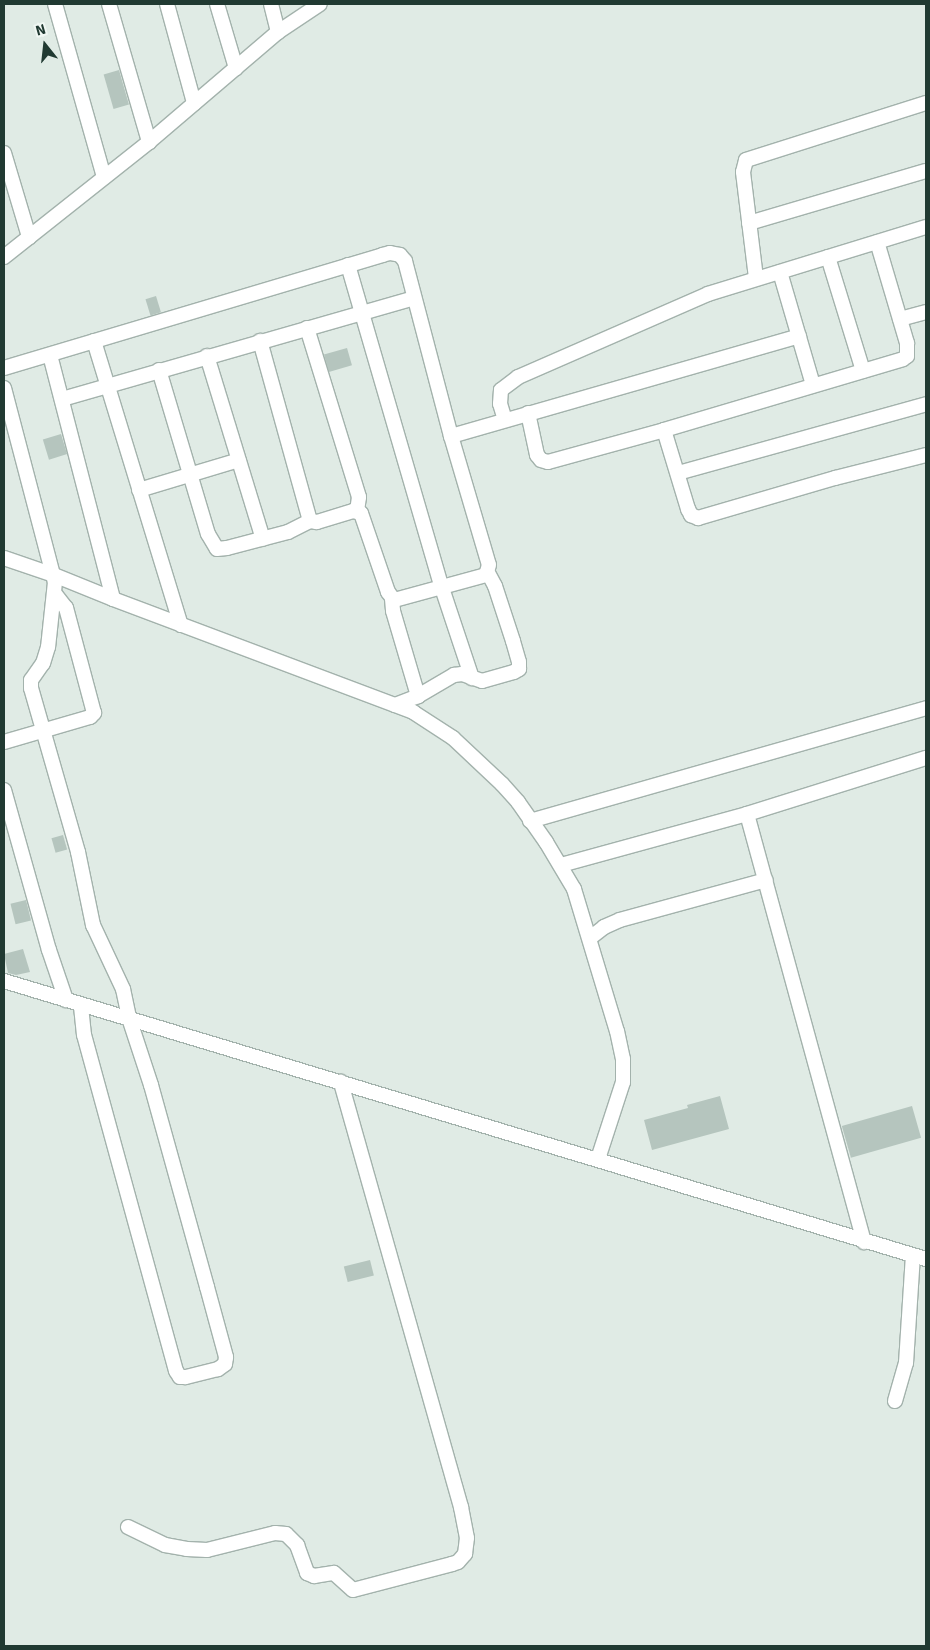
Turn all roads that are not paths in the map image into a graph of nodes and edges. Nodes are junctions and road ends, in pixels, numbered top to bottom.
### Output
1 (55, 4) edge
2 (109, 4) edge
3 (167, 4) edge
4 (217, 4) edge
5 (271, 4) edge
6 (320, 4) edge
7 (278, 32) junction
8 (236, 68) junction
9 (194, 103) junction
10 (926, 104) edge
11 (149, 142) junction
12 (4, 153) edge
13 (926, 171) edge
14 (104, 177) junction
15 (749, 223) junction
16 (926, 228) edge
17 (29, 237) junction
18 (877, 242) junction
19 (4, 257) edge
20 (828, 257) junction
21 (348, 266) junction
22 (780, 272) junction
23 (756, 278) junction
24 (414, 298) junction
25 (362, 312) junction
26 (926, 312) edge
27 (900, 319) junction
28 (307, 328) junction
29 (799, 336) junction
30 (94, 341) junction
31 (260, 341) junction
32 (50, 355) junction
33 (207, 356) junction
34 (4, 368) edge
35 (159, 370) junction
36 (863, 371) junction
37 (106, 385) junction
38 (813, 385) junction
39 (4, 388) edge
40 (62, 399) junction
41 (926, 404) edge
42 (528, 414) junction
43 (505, 420) junction
44 (664, 430) junction
45 (451, 436) junction
46 (926, 455) edge
47 (239, 460) junction
48 (678, 473) junction
49 (190, 475) junction
50 (139, 490) junction
51 (357, 512) junction
52 (310, 521) junction
53 (263, 539) junction
54 (4, 558) edge
55 (488, 573) junction
56 (54, 575) junction
57 (442, 588) junction
58 (55, 594) junction
59 (113, 599) junction
60 (392, 599) junction
61 (181, 625) junction
62 (472, 678) junction
63 (418, 696) junction
64 (395, 704) junction
65 (926, 708) edge
66 (43, 730) junction
67 (4, 742) edge
68 (926, 758) edge
69 (4, 790) edge
70 (747, 814) junction
71 (530, 820) junction
72 (561, 865) junction
73 (766, 880) junction
74 (590, 938) junction
75 (4, 981) edge
76 (66, 1000) junction
77 (81, 1004) junction
78 (129, 1018) junction
79 (341, 1082) junction
80 (598, 1158) junction
81 (864, 1242) junction
82 (920, 1257) edge
83 (895, 1401) dead end
84 (128, 1527) dead end

1 - 14 street
2 - 11 street
3 - 9 street
4 - 8 street
5 - 7 street
6 - 7 street
7 - 8 street
8 - 9 street
9 - 11 street
10 - 15 street
11 - 14 street
12 - 17 street
13 - 15 street
14 - 17 street
15 - 23 street
16 - 18 street
17 - 19 street
18 - 20 street
18 - 27 street
20 - 22 street
20 - 36 street
21 - 24 street
21 - 25 street
21 - 30 street
22 - 23 street
22 - 29 street
23 - 43 street
24 - 25 street
24 - 45 street
25 - 28 street
25 - 57 street
26 - 27 street
27 - 36 street
28 - 31 street
28 - 51 street
29 - 38 street
29 - 42 street
30 - 32 street
30 - 37 street
31 - 33 street
31 - 52 street
32 - 34 street
32 - 40 street
33 - 35 street
33 - 47 street
35 - 37 street
35 - 49 street
36 - 38 street
37 - 40 street
37 - 50 street
38 - 44 street
39 - 56 street
40 - 59 street
41 - 48 street
42 - 43 street
42 - 44 street
43 - 45 street
44 - 48 street
45 - 55 street
46 - 48 street
47 - 49 street
47 - 53 street
49 - 50 street
49 - 53 street
50 - 61 street
51 - 52 street
51 - 60 street
52 - 53 street
54 - 56 street
55 - 57 street
55 - 62 street
56 - 58 street
56 - 59 street
57 - 60 street
57 - 62 street
58 - 66 street
58 - 66 street
59 - 61 street
60 - 63 street
61 - 64 street
62 - 63 street
63 - 64 street
64 - 71 street
65 - 71 street
66 - 67 street
66 - 78 street
68 - 70 street
69 - 76 street
70 - 72 street
70 - 73 street
71 - 72 street
72 - 74 street
73 - 74 street
73 - 81 street
74 - 80 street
75 - 76 street
76 - 77 street
77 - 78 street
77 - 78 street
78 - 79 street
79 - 80 street
79 - 84 street
80 - 81 street
81 - 82 street
82 - 83 street

